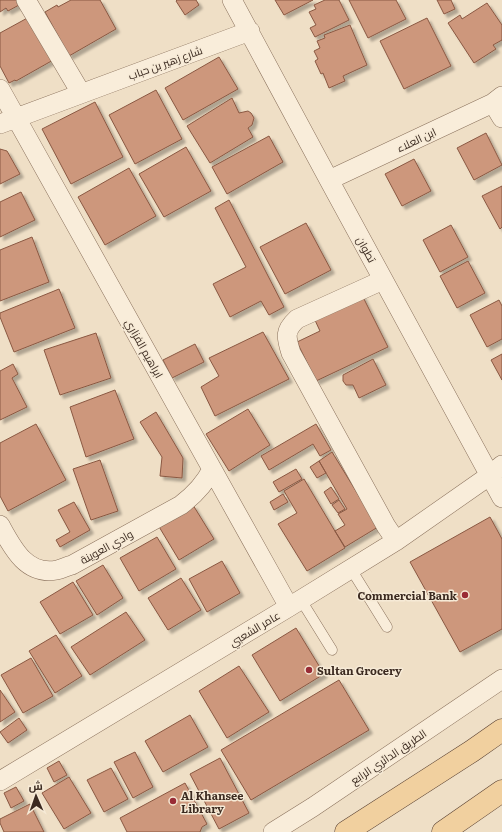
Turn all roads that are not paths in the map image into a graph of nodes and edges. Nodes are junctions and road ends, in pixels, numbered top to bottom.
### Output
1 (26, 0) edge
2 (232, 0) edge
3 (250, 31) junction
4 (0, 89) edge
5 (81, 93) junction
6 (499, 105) edge
7 (8, 121) edge
8 (329, 180) junction
9 (383, 280) junction
10 (212, 469) junction
11 (496, 470) edge
12 (502, 498) edge
13 (0, 525) edge
14 (396, 541) junction
15 (350, 569) junction
16 (295, 604) junction
17 (387, 627) dead end
18 (332, 650) dead end
19 (502, 679) edge
20 (502, 730) edge
21 (0, 781) edge
22 (502, 790) edge
23 (273, 832) edge
24 (346, 832) edge
25 (443, 832) edge

1 - 5 street
2 - 3 street, تطوان
3 - 5 street, شارع زهير بن حباب
3 - 8 street, تطوان
4 - 7 street, ابراهيم الفزاري
5 - 7 street, شارع زهير بن حباب
6 - 8 street, ابن العلاء
7 - 10 street, ابراهيم الفزاري
8 - 9 street, تطوان
9 - 11 street, تطوان
9 - 14 street
10 - 13 street, وادي العوينة
10 - 16 street, ابراهيم الفزاري
11 - 12 street, تطوان
11 - 14 street, عامر الشعبي
14 - 15 street, عامر الشعبي
15 - 16 street, عامر الشعبي
15 - 17 lane
16 - 18 lane
16 - 21 street, عامر الشعبي
19 - 23 street, الطريق الدائري الرابع
20 - 24 main road
22 - 25 main road

